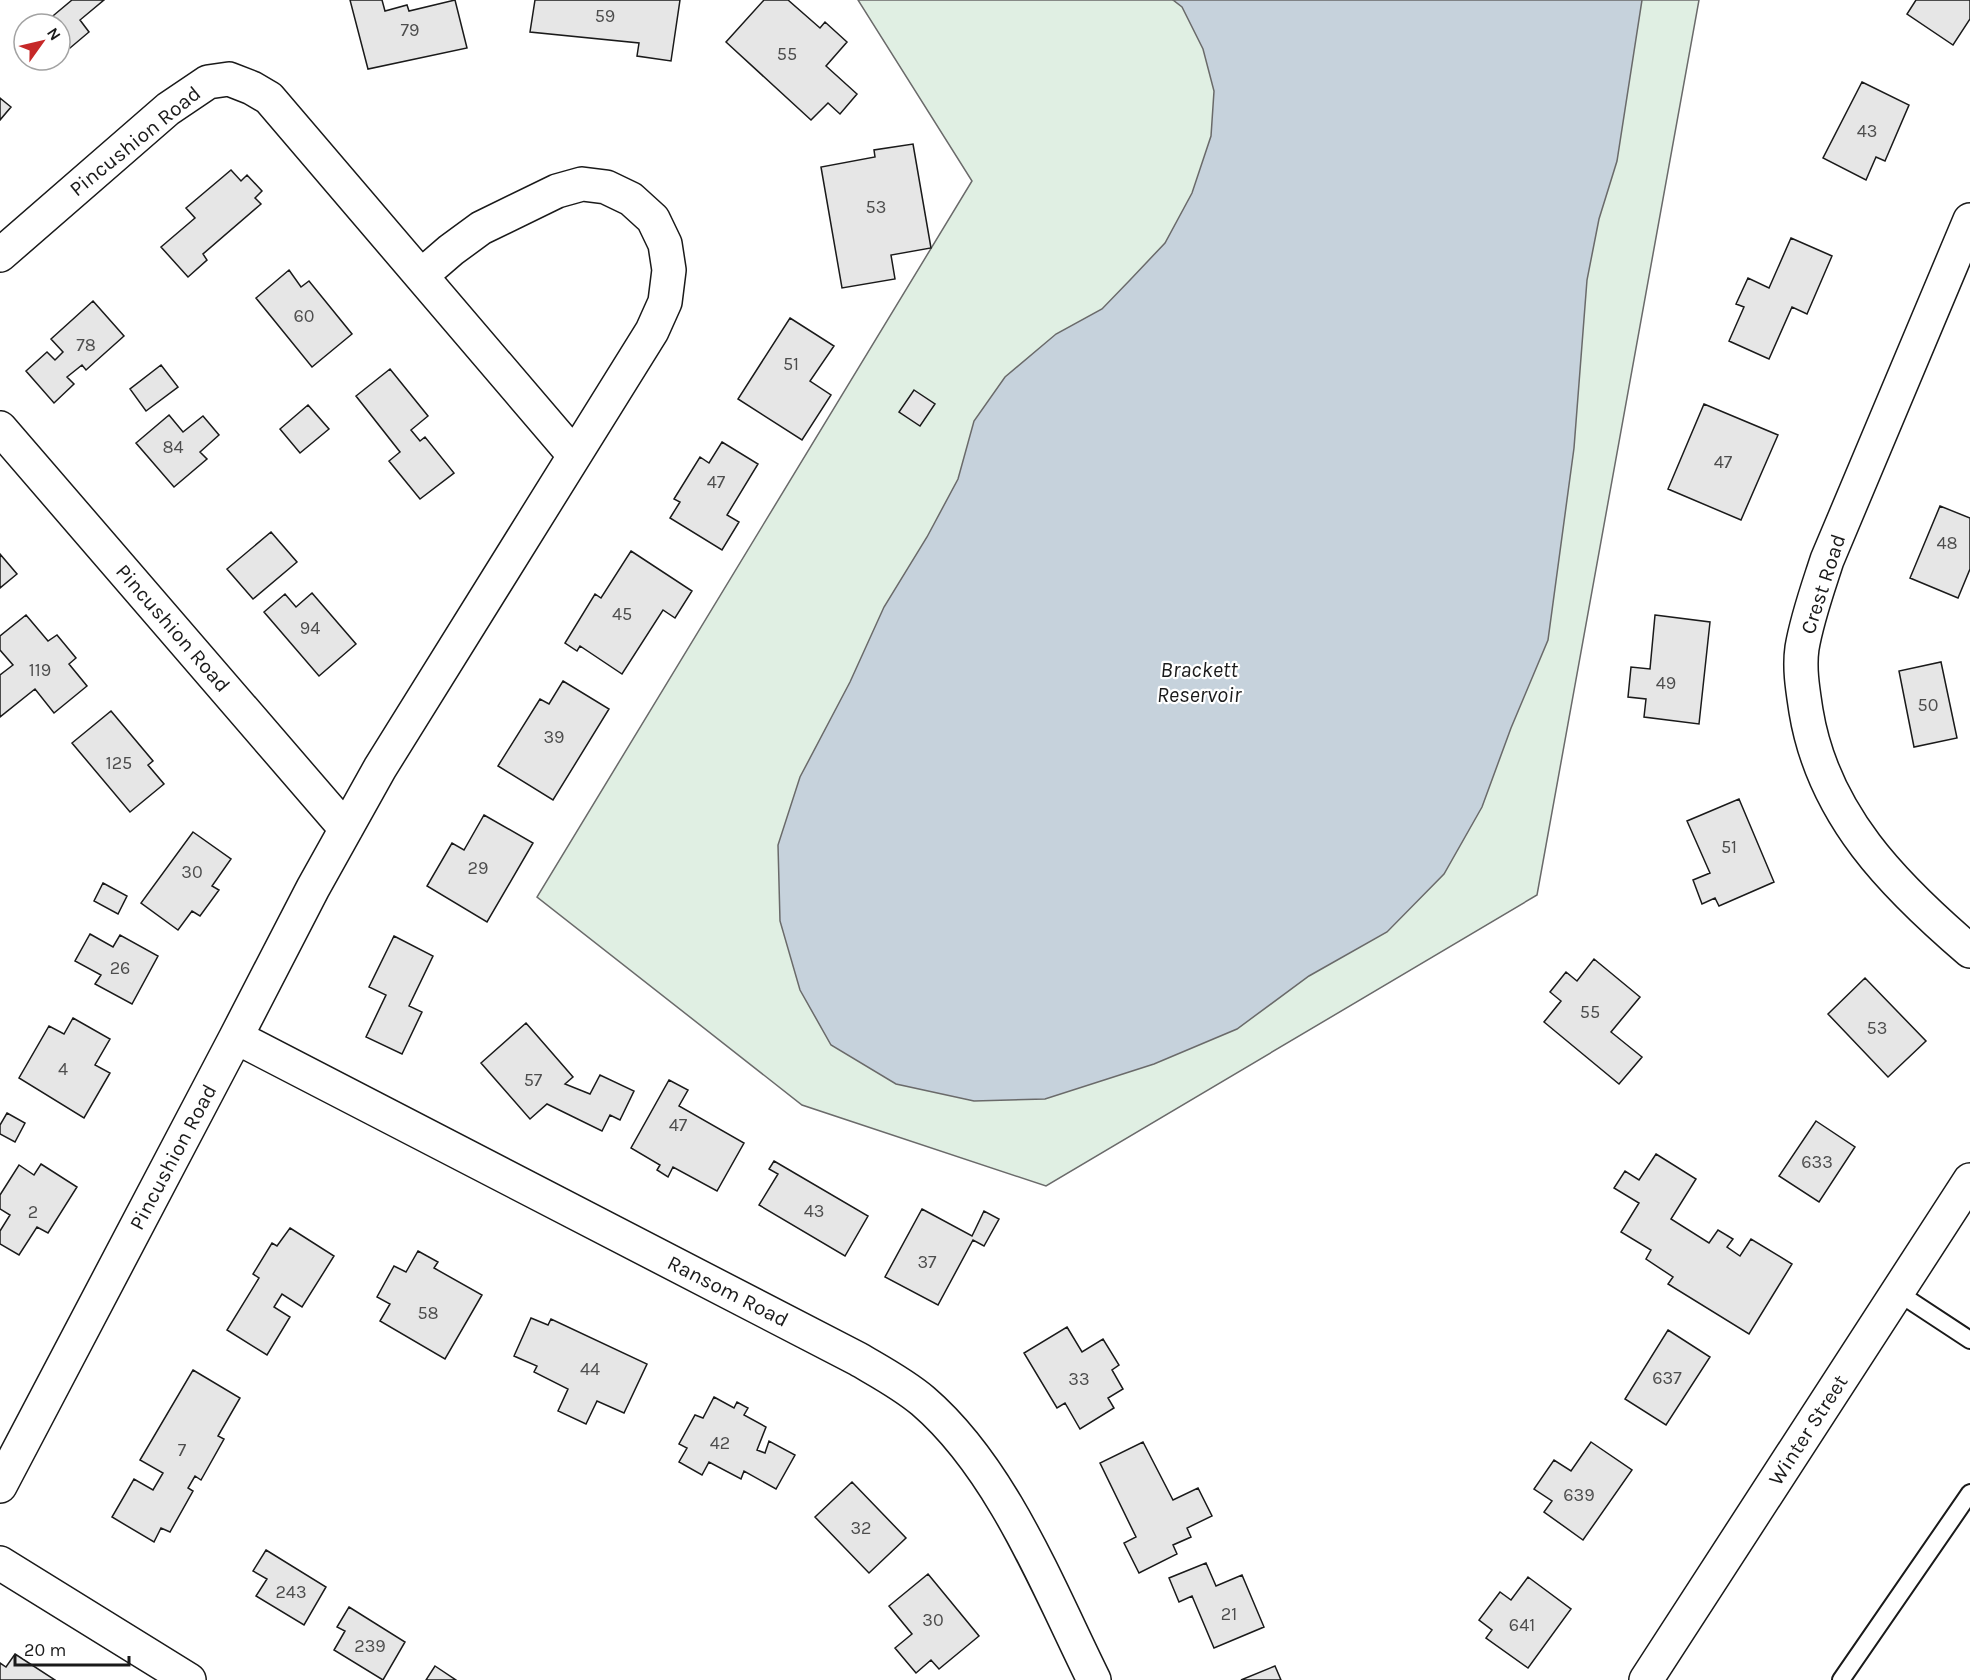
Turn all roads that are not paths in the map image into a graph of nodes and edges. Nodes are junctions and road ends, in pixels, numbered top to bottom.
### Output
1 (1970, 220) edge
2 (0, 255) edge
3 (422, 275) junction
4 (0, 428) edge
5 (574, 455) junction
6 (346, 829) junction
7 (1970, 951) edge
8 (236, 1037) junction
9 (1970, 1180) edge
10 (1897, 1292) junction
11 (1970, 1340) edge
12 (0, 1486) edge
13 (1970, 1493) edge
14 (0, 1563) edge
15 (189, 1680) edge
16 (1094, 1680) edge
17 (1646, 1680) edge
18 (1841, 1680) edge

1 - 7 street, Crest Road
2 - 3 street, Pincushion Road
3 - 5 street, Pincushion Road
3 - 5 street, Pincushion Road
4 - 6 street, Pincushion Road
5 - 6 street, Pincushion Road
6 - 8 street, Pincushion Road
8 - 12 street, Pincushion Road
8 - 16 street, Ransom Road
9 - 10 street, Winter Street
10 - 11 lane
10 - 17 street, Winter Street
13 - 18 lane
14 - 15 street

